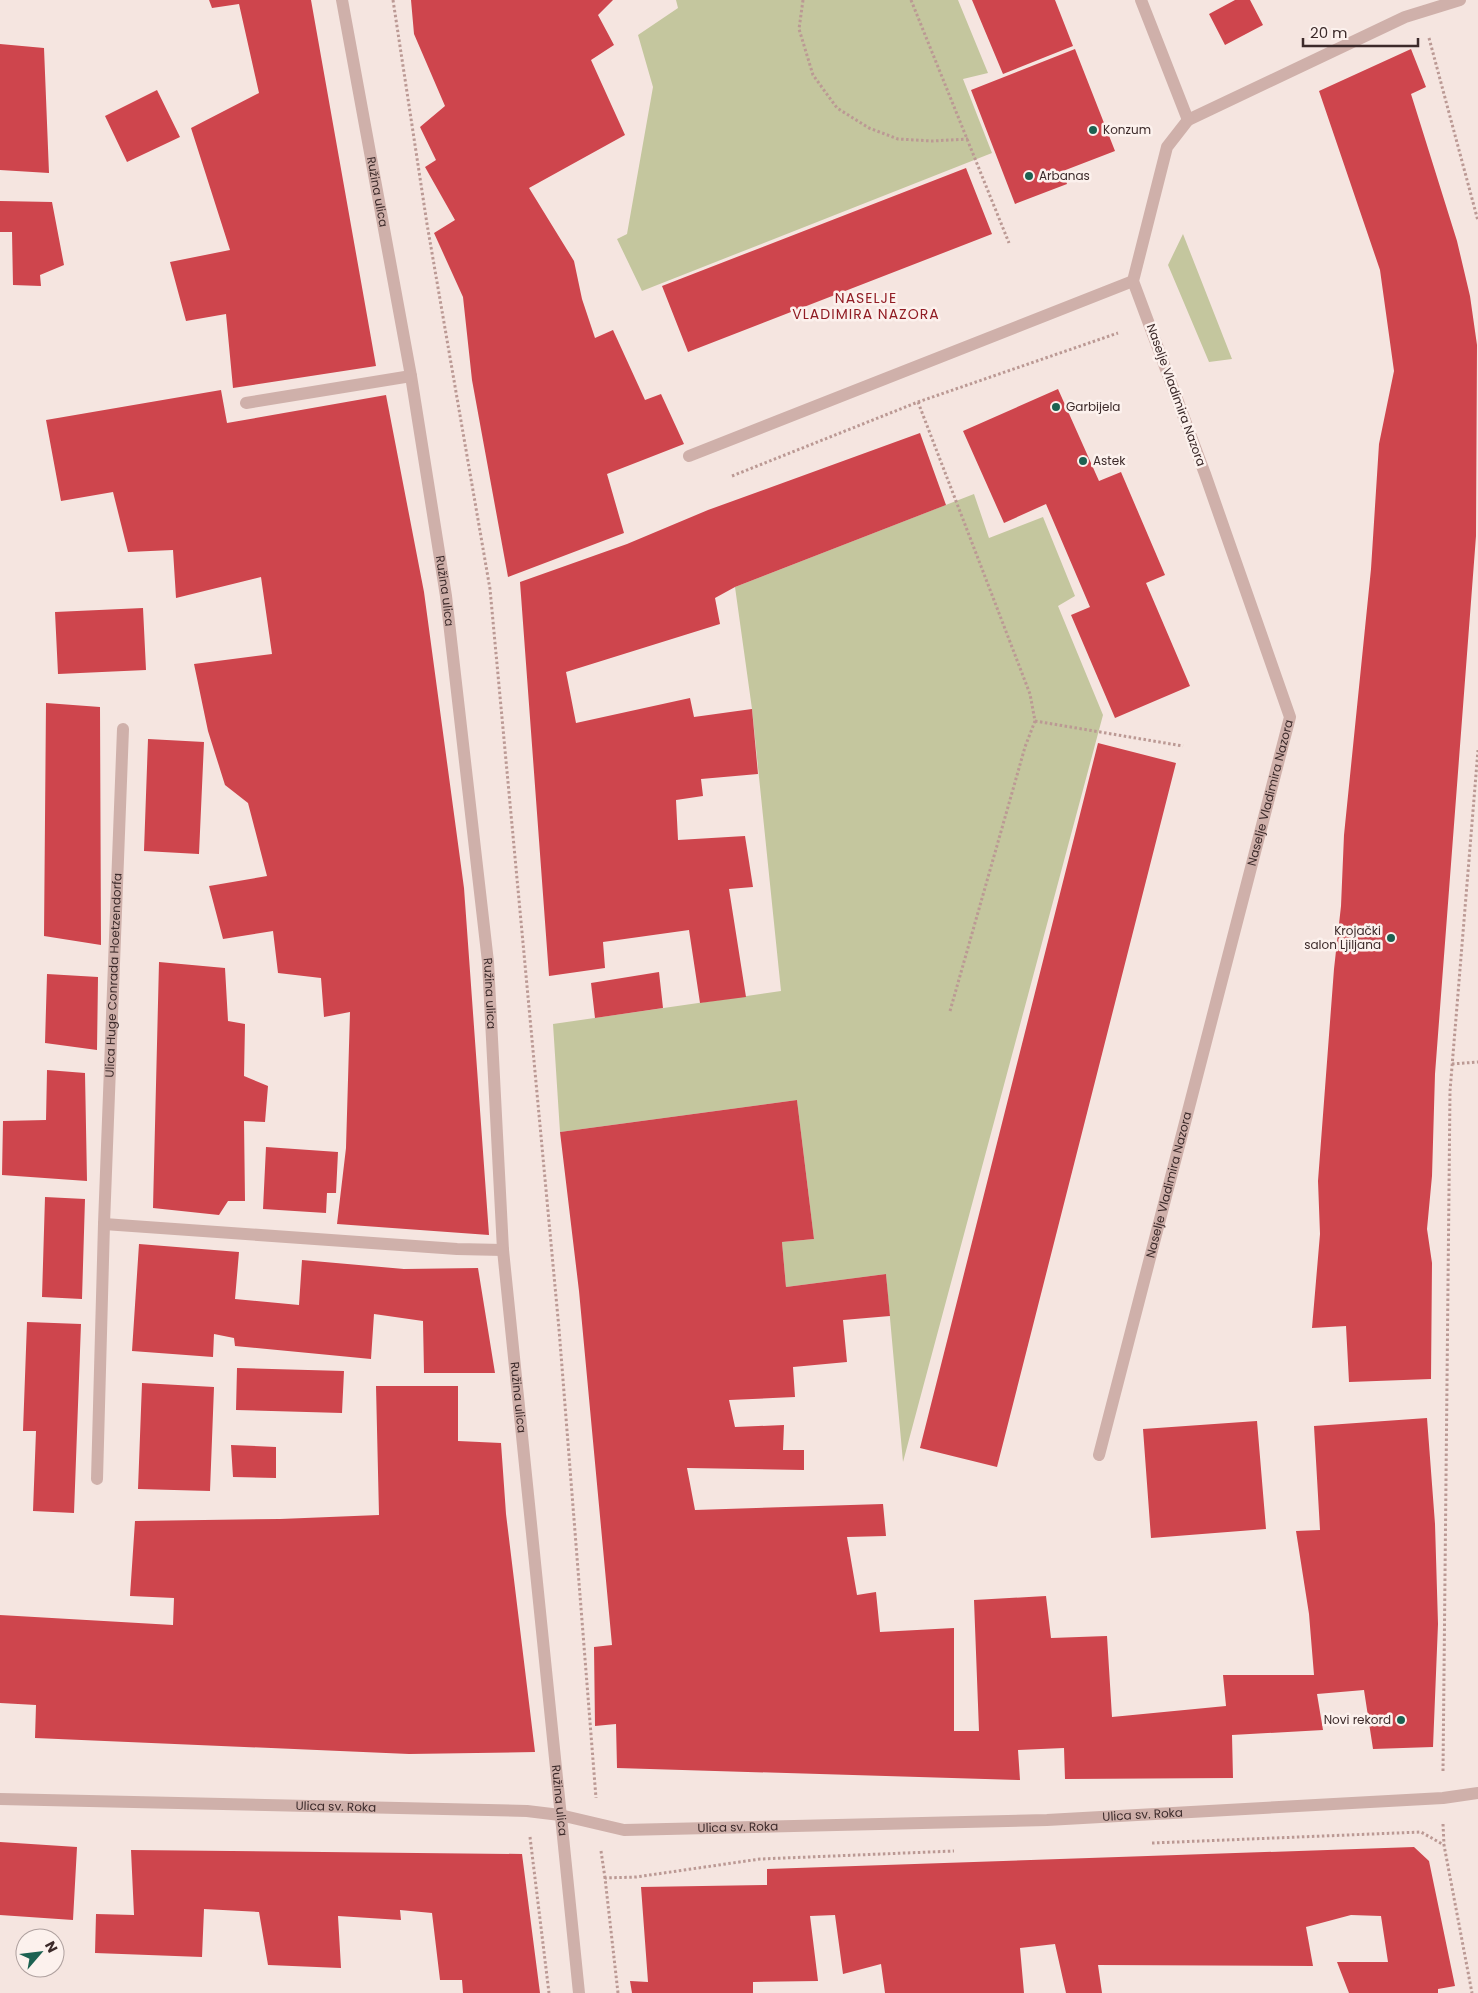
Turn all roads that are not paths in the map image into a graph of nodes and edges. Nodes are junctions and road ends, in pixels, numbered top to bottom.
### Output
1 (342, 0) edge
2 (1141, 0) edge
3 (1460, 0) edge
4 (1188, 120) junction
5 (1133, 280) junction
6 (411, 376) junction
7 (246, 403) dead end
8 (689, 456) dead end
9 (123, 729) dead end
10 (104, 1224) junction
11 (503, 1250) junction
12 (1099, 1455) dead end
13 (97, 1479) dead end
14 (1478, 1793) edge
15 (0, 1799) edge
16 (560, 1815) junction
17 (579, 1993) edge

1 - 6 street, Ružina ulica
2 - 4 street
3 - 4 street
4 - 5 street
5 - 8 street
5 - 12 street, Naselje Vladimira Nazora
6 - 7 street
6 - 11 street, Ružina ulica
9 - 10 street, Ulica Huge Conrada Hoetzendorfa
10 - 11 street
10 - 13 street, Ulica Huge Conrada Hoetzendorfa
11 - 16 street, Ružina ulica
14 - 16 street, Ulica sv. Roka
15 - 16 street, Ulica sv. Roka
16 - 17 street, Ružina ulica

